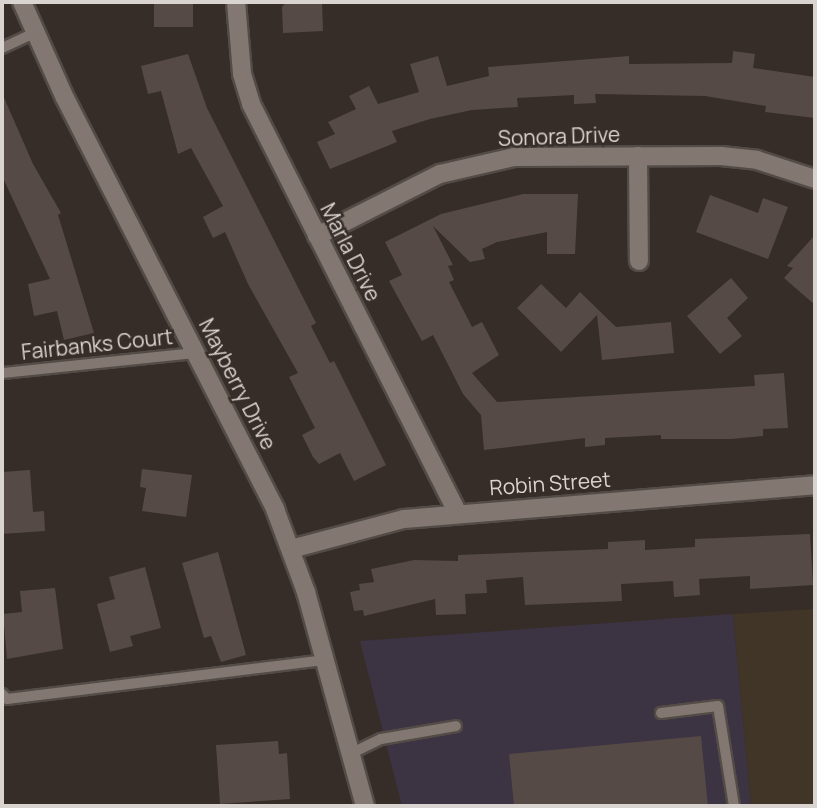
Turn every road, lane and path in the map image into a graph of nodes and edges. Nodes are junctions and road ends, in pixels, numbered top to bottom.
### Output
1 (22, 2) edge
2 (236, 2) edge
3 (36, 32) junction
4 (2, 48) edge
5 (638, 156) junction
6 (815, 179) edge
7 (317, 236) junction
8 (639, 261) dead end
9 (197, 353) junction
10 (2, 373) edge
11 (815, 485) edge
12 (457, 512) junction
13 (290, 549) junction
14 (326, 660) junction
15 (2, 694) edge
16 (661, 713) dead end
17 (456, 726) dead end
18 (352, 753) junction
19 (365, 806) edge
20 (734, 806) edge

1 - 3 street, Mayberry Drive
2 - 7 street, Marla Drive
3 - 4 lane
3 - 9 street, Mayberry Drive
5 - 6 street, Sonora Drive
5 - 7 street, Sonora Drive
5 - 8 street
7 - 12 street, Marla Drive
9 - 10 lane, Fairbanks Court
9 - 13 street, Mayberry Drive
11 - 12 street, Robin Street
12 - 13 street, Robin Street
13 - 14 street, Mayberry Drive
14 - 15 lane
14 - 18 street, Mayberry Drive
16 - 20 lane
17 - 18 lane
18 - 19 street, Mayberry Drive

